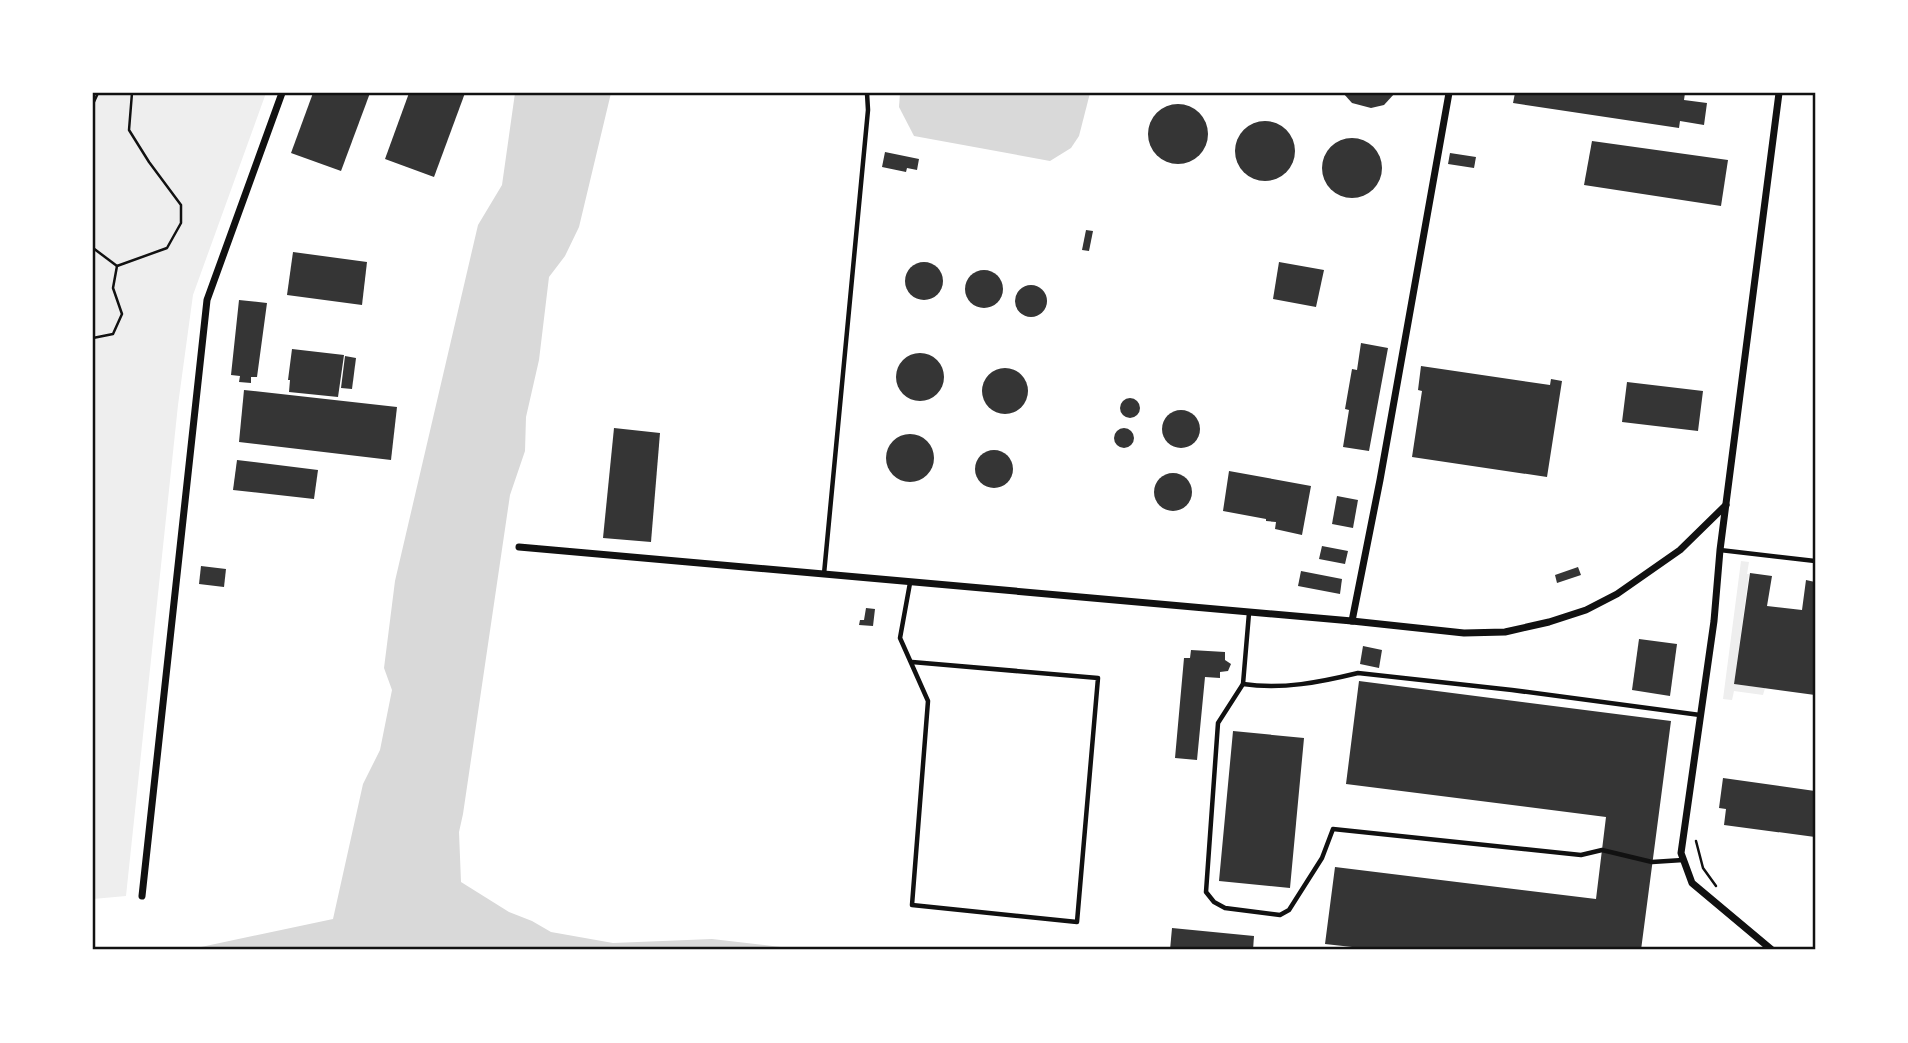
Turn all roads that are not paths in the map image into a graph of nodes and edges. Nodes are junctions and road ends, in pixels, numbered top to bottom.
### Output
1 (282, 93) edge
2 (867, 93) edge
3 (1449, 93) edge
4 (1779, 93) edge
5 (1726, 505) junction
6 (519, 547) dead end
7 (1720, 550) junction
8 (1815, 561) edge
9 (824, 574) junction
10 (910, 583) junction
11 (1250, 613) junction
12 (1352, 621) junction
13 (912, 662) junction
14 (1243, 684) junction
15 (1701, 715) junction
16 (1682, 860) junction
17 (142, 896) dead end
18 (1772, 950) edge

1 - 17 street
2 - 9 lane
3 - 12 street
4 - 5 street
5 - 7 street
5 - 12 street
6 - 9 street
7 - 8 lane
7 - 15 street
9 - 10 street
10 - 11 street
10 - 13 lane
11 - 12 street
11 - 14 lane
13 - 13 lane
14 - 15 lane
14 - 16 lane
15 - 16 street
16 - 18 street

